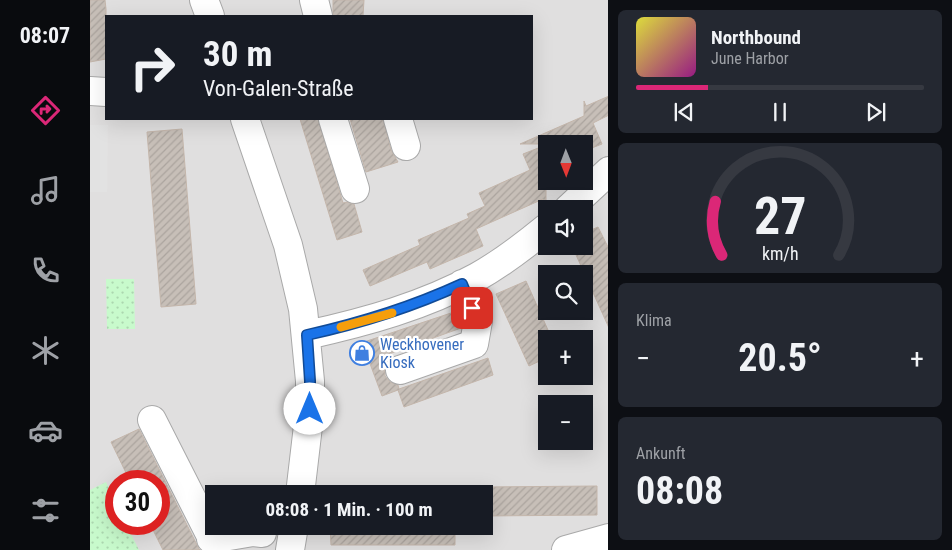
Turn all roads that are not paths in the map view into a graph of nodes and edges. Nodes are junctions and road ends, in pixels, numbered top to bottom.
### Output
1 (204, 0) edge
2 (314, 0) edge
3 (210, 15) edge
4 (318, 15) edge
5 (90, 91) edge
6 (105, 92) edge
7 (245, 120) edge
8 (333, 120) edge
9 (398, 120) edge
10 (406, 146) dead end
11 (608, 171) edge
12 (355, 189) dead end
13 (577, 200) edge
14 (538, 234) edge
15 (462, 284) junction
16 (307, 335) junction
17 (400, 370) dead end
18 (152, 420) dead end
19 (301, 485) edge
20 (243, 535) edge
21 (292, 535) edge
22 (608, 538) edge
23 (214, 544) edge
24 (290, 550) edge
25 (566, 550) edge

1 - 3 street
2 - 4 street
5 - 6 street
7 - 16 street
8 - 12 street
9 - 10 street
11 - 13 street
14 - 15 street
15 - 16 street
15 - 17 street
16 - 19 street
18 - 23 street
20 - 23 street
21 - 24 street
22 - 25 street

